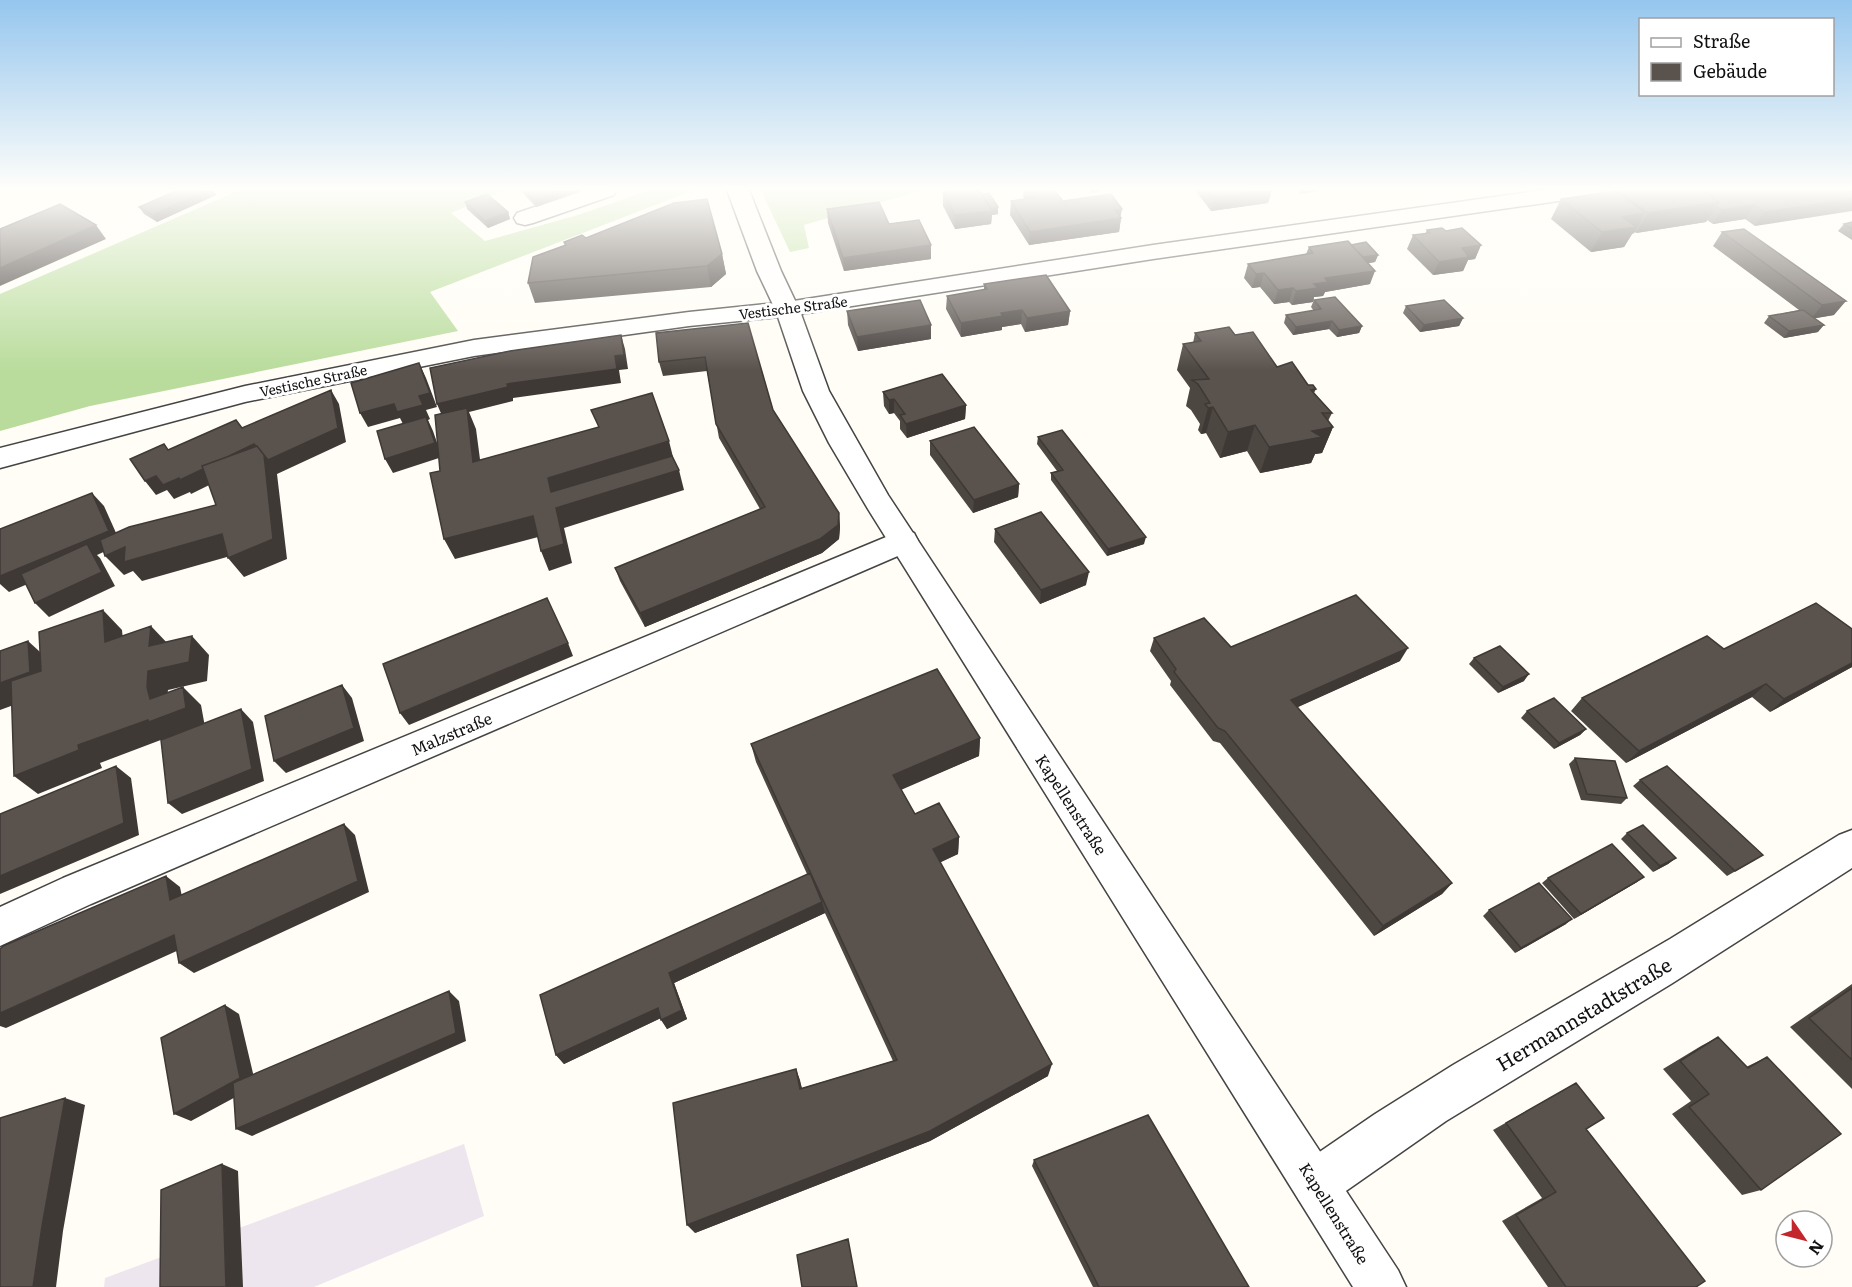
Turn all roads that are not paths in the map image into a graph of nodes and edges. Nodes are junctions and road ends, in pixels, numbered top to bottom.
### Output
1 (761, 250) edge
2 (1166, 250) edge
3 (787, 309) junction
4 (0, 458) edge
5 (903, 541) junction
6 (1852, 847) edge
7 (0, 927) edge
8 (1316, 1183) junction
9 (1381, 1287) edge

1 - 3 street, Kapellenstraße
2 - 3 street, Vestische Straße
3 - 4 street, Vestische Straße
3 - 5 street, Kapellenstraße
5 - 7 street, Malzstraße
5 - 8 street, Kapellenstraße
6 - 8 street, Hermannstadtstraße
8 - 9 street, Kapellenstraße

